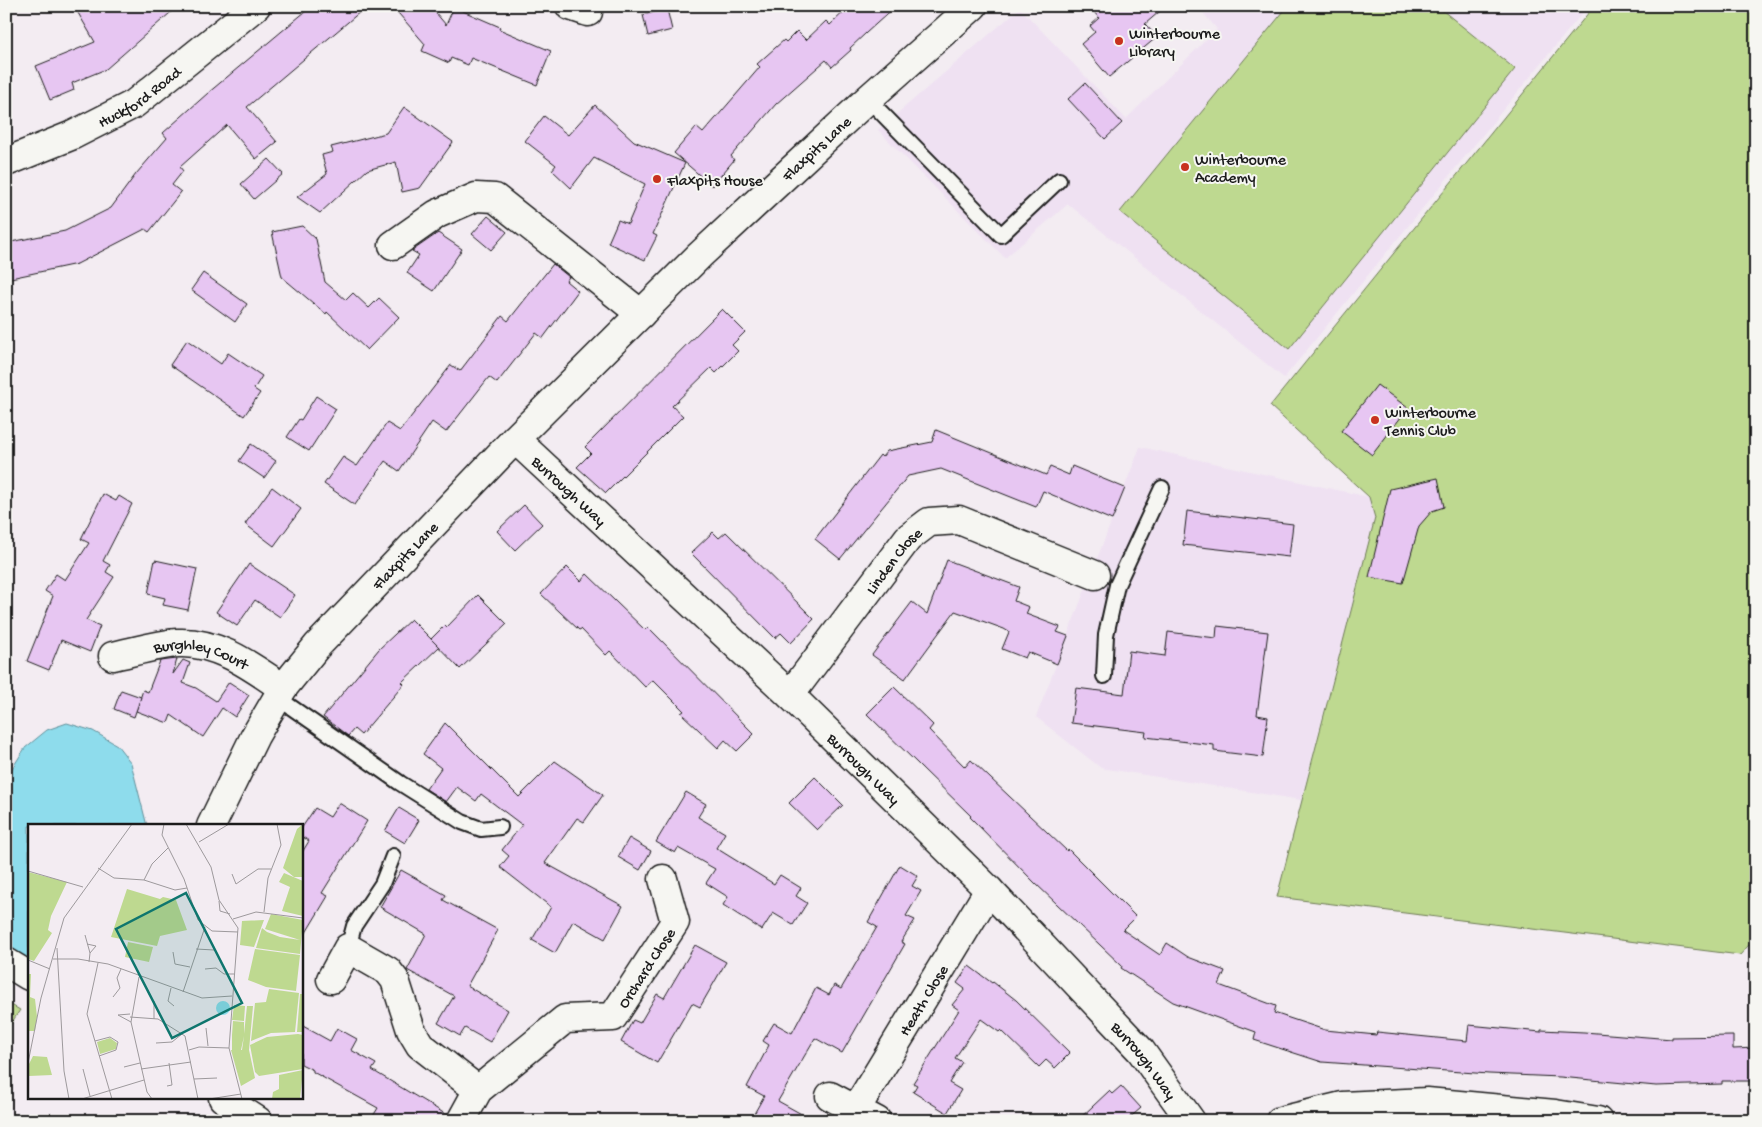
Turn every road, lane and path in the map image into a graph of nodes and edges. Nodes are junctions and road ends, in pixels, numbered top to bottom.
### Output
1 (256, 6) edge
2 (973, 6) edge
3 (868, 99) junction
4 (6, 162) edge
5 (1059, 180) dead end
6 (393, 245) dead end
7 (640, 314) junction
8 (515, 439) junction
9 (1162, 488) dead end
10 (1106, 580) junction
11 (113, 656) dead end
12 (1104, 676) dead end
13 (280, 693) junction
14 (790, 695) junction
15 (212, 824) edge
16 (500, 827) dead end
17 (393, 856) dead end
18 (663, 878) dead end
19 (989, 890) junction
20 (348, 948) junction
21 (6, 962) edge
22 (28, 975) edge
23 (330, 979) dead end
24 (478, 1090) junction
25 (830, 1096) dead end
26 (226, 1100) edge
27 (866, 1115) edge
28 (258, 1121) edge
29 (461, 1121) edge
30 (1191, 1121) edge
31 (1280, 1121) edge
32 (1598, 1121) edge

1 - 4 street, Huckford Road
2 - 3 street, Flaxpits Lane
3 - 5 lane
3 - 7 street, Flaxpits Lane
6 - 7 street
7 - 8 street, Flaxpits Lane
8 - 13 street, Flaxpits Lane
8 - 14 street, Burrough Way
9 - 10 lane
10 - 12 lane
10 - 14 street, Linden Close
11 - 13 street, Burghley Court
13 - 15 street, Flaxpits Lane
13 - 16 lane
14 - 19 street, Burrough Way
17 - 20 lane
18 - 24 street, Orchard Close
19 - 27 street, Heath Close
19 - 30 street, Burrough Way
20 - 23 street
20 - 24 street
21 - 22 street
24 - 29 street, Orchard Close
25 - 27 street, Heath Close
26 - 28 street
31 - 32 street

